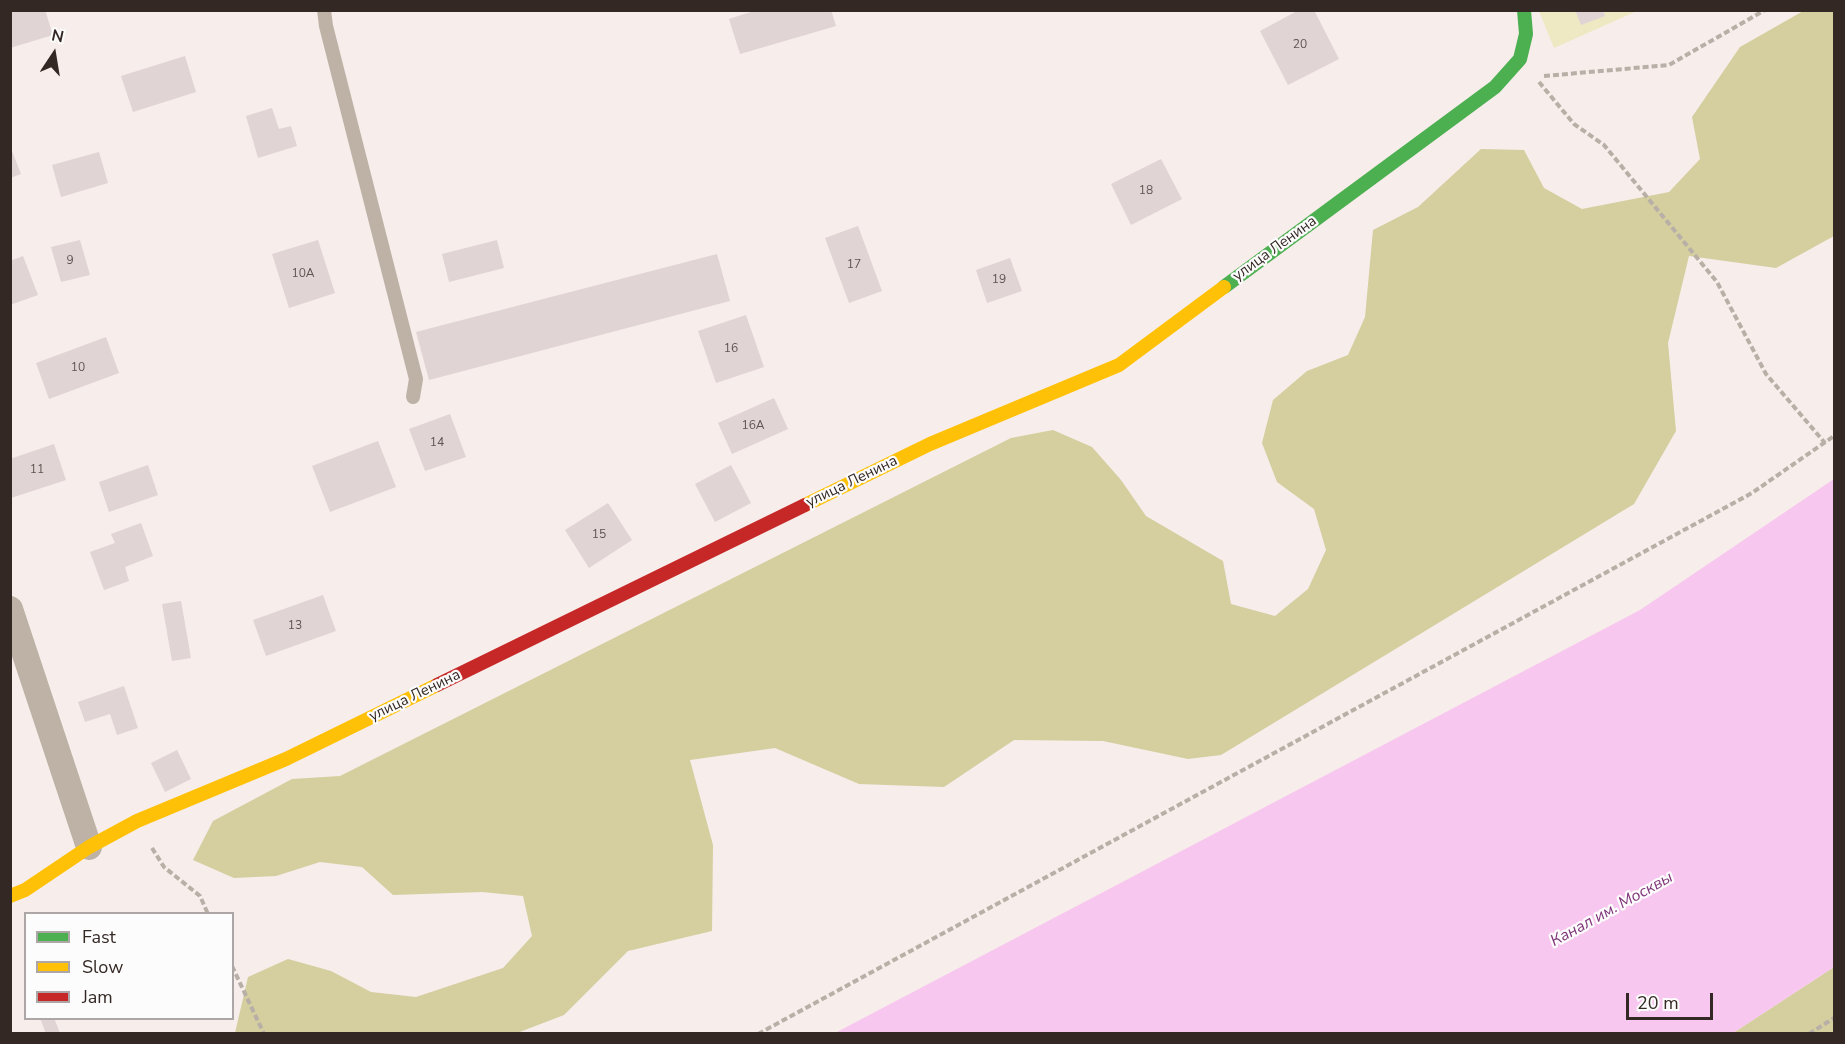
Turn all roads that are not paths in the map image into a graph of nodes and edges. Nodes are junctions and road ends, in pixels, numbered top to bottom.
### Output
1 (324, 10) edge
2 (1524, 10) edge
3 (413, 397) dead end
4 (10, 609) edge
5 (89, 847) junction
6 (10, 896) edge

1 - 3 lane
2 - 5 street, улица Ленина
4 - 5 street
5 - 6 street, улица Ленина

